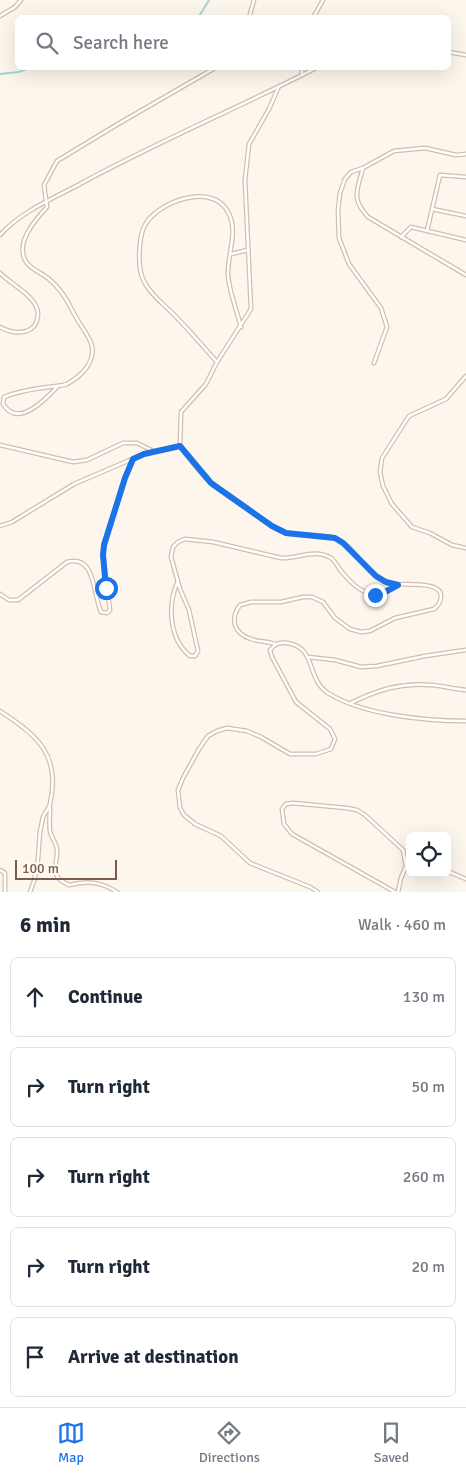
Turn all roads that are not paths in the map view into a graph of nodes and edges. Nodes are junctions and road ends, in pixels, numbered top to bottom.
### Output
1 (21, 0) edge
2 (254, 0) edge
3 (323, 0) edge
4 (250, 15) edge
5 (315, 15) edge
6 (0, 16) edge
7 (451, 52) edge
8 (466, 55) edge
9 (212, 70) edge
10 (302, 70) edge
11 (312, 70) edge
12 (302, 75) junction
13 (279, 86) junction
14 (466, 154) edge
15 (364, 168) junction
16 (466, 177) edge
17 (47, 201) junction
18 (432, 210) junction
19 (466, 216) edge
20 (426, 231) junction
21 (0, 235) edge
22 (401, 237) junction
23 (466, 240) edge
24 (248, 250) junction
25 (231, 254) junction
26 (0, 273) edge
27 (466, 274) edge
28 (0, 327) edge
29 (241, 327) junction
30 (217, 362) junction
31 (374, 364) dead end
32 (466, 376) edge
33 (58, 386) junction
34 (0, 446) edge
35 (180, 446) junction
36 (154, 452) junction
37 (133, 459) junction
38 (0, 526) edge
39 (466, 548) edge
40 (178, 581) junction
41 (398, 585) junction
42 (0, 594) edge
43 (275, 644) junction
44 (466, 650) edge
45 (308, 657) junction
46 (466, 690) edge
47 (351, 703) junction
48 (0, 712) edge
49 (466, 721) edge
50 (50, 806) junction
51 (406, 860) edge
52 (406, 869) edge
53 (0, 870) edge
54 (451, 873) edge
55 (466, 879) edge
56 (5, 892) edge
57 (30, 892) edge
58 (117, 892) edge
59 (318, 892) edge
60 (396, 892) edge

1 - 6 lane
2 - 4 lane
3 - 5 lane
7 - 8 lane
9 - 17 lane
10 - 12 lane
11 - 12 lane
12 - 13 lane
13 - 17 lane
13 - 24 lane
14 - 15 lane
15 - 22 lane
15 - 31 lane
16 - 18 lane
17 - 21 lane
17 - 33 lane
18 - 19 lane
18 - 20 lane
20 - 22 lane
20 - 23 lane
22 - 27 lane
24 - 25 lane
24 - 29 lane
25 - 29 lane
25 - 30 lane
26 - 28 lane
29 - 30 lane
30 - 35 lane
32 - 39 lane
33 - 33 lane
34 - 36 lane
35 - 36 lane
35 - 41 lane
36 - 37 lane
37 - 38 lane
37 - 42 lane
40 - 40 lane
40 - 41 lane
41 - 43 lane
43 - 45 lane
43 - 59 lane
44 - 45 lane
45 - 47 lane
46 - 47 lane
47 - 49 lane
48 - 50 lane
50 - 57 lane
50 - 58 lane
51 - 60 lane
52 - 60 lane
53 - 56 lane
54 - 55 lane

